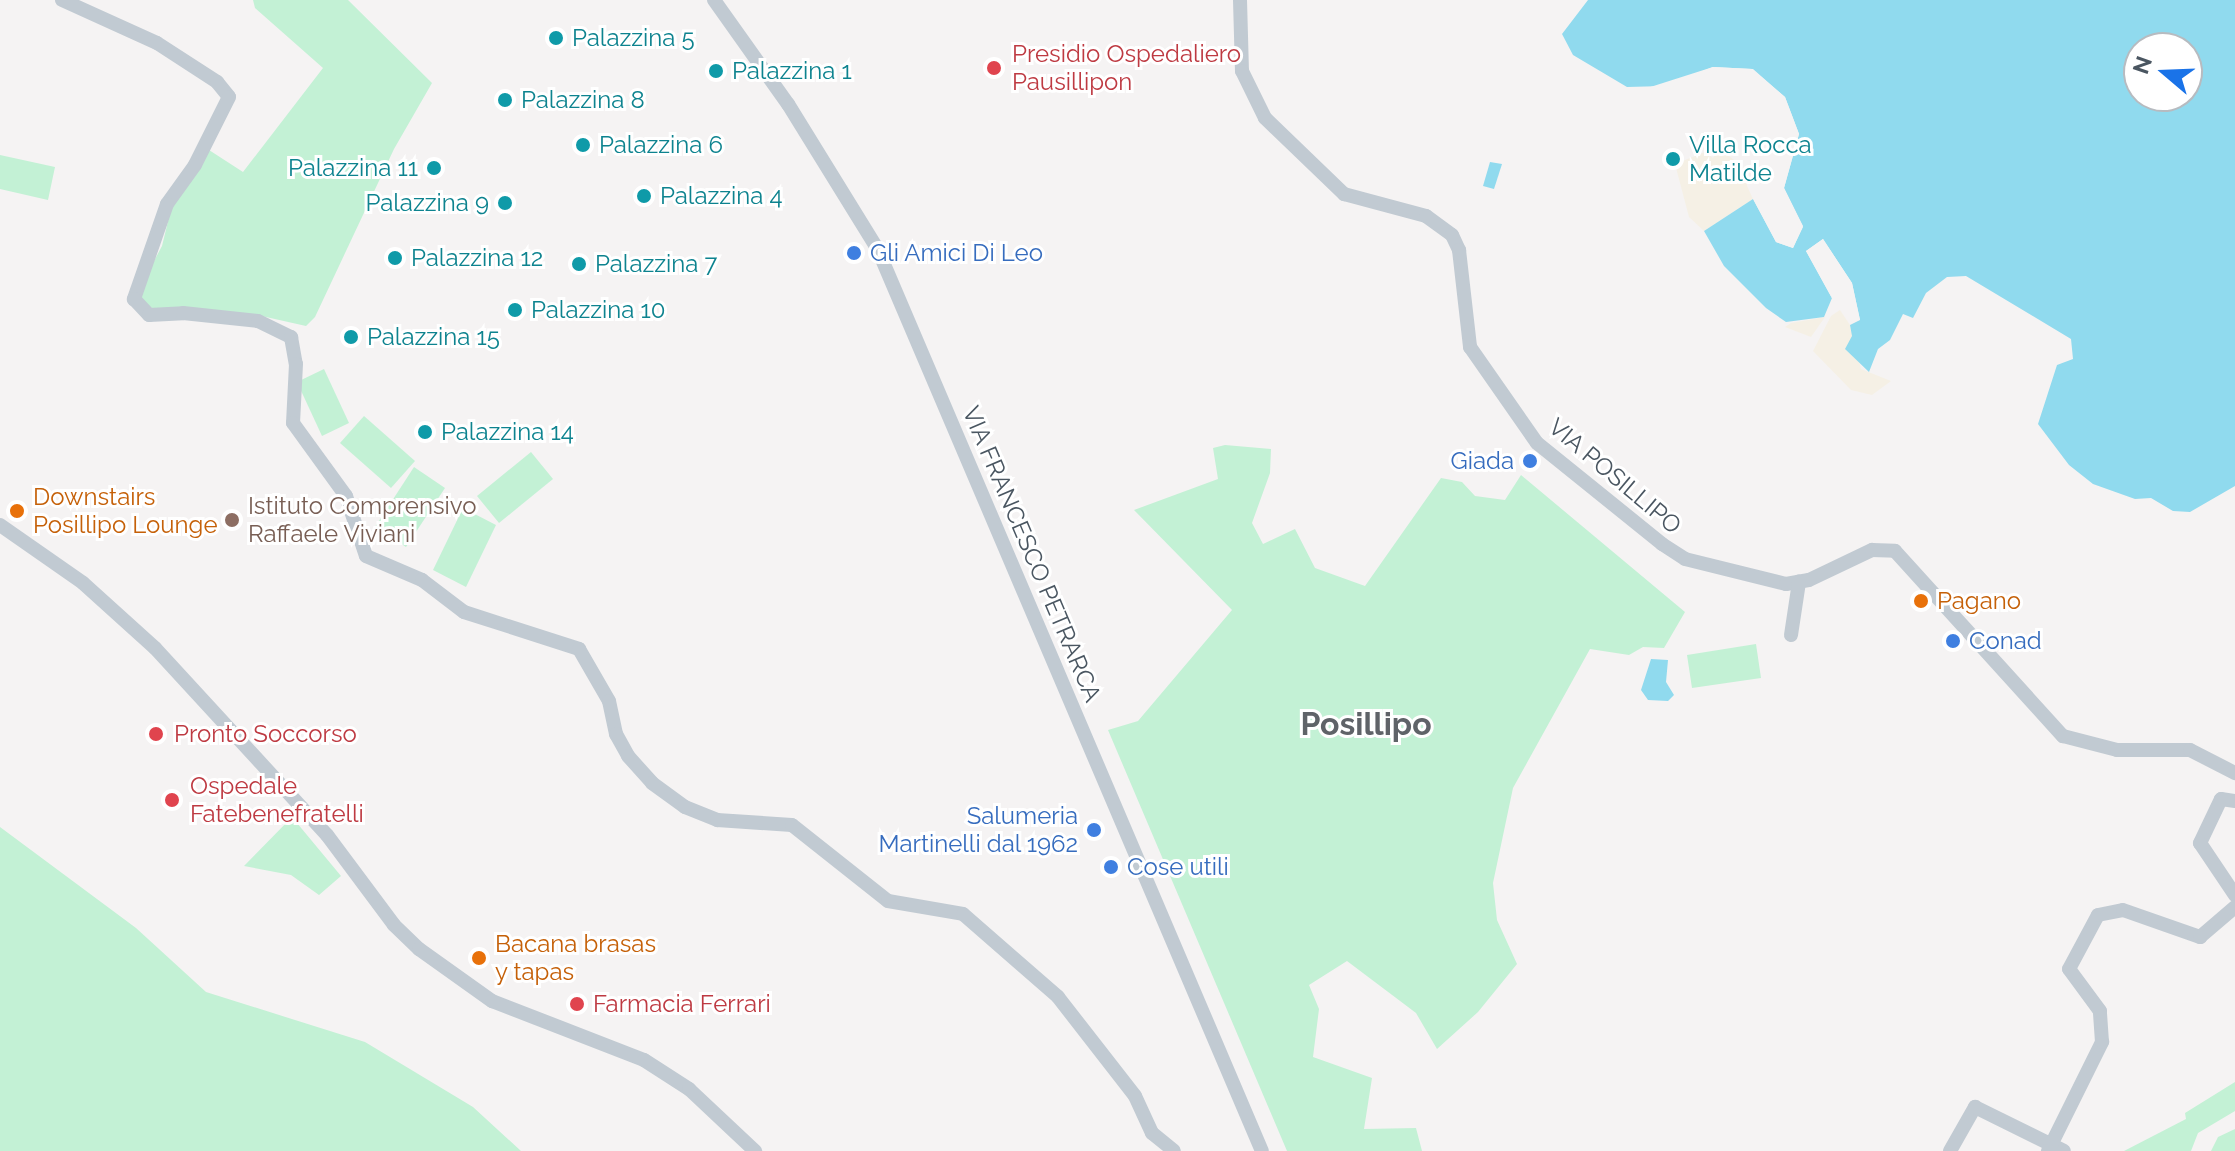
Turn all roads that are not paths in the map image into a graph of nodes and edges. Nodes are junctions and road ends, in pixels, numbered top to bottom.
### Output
1 (62, 0) edge
2 (714, 0) edge
3 (1240, 0) edge
4 (0, 525) edge
5 (1799, 582) junction
6 (1791, 635) dead end
7 (2235, 773) edge
8 (2235, 801) edge
9 (2235, 895) edge
10 (2235, 907) edge
11 (2054, 1149) edge
12 (755, 1151) edge
13 (1174, 1151) edge
14 (1262, 1151) edge
15 (1950, 1151) edge

1 - 13 street
2 - 14 street, VIA FRANCESCO PETRARCA
3 - 5 street, VIA POSILLIPO
4 - 12 street
5 - 6 street
5 - 7 street, VIA POSILLIPO
8 - 9 street
10 - 11 street
11 - 15 street

